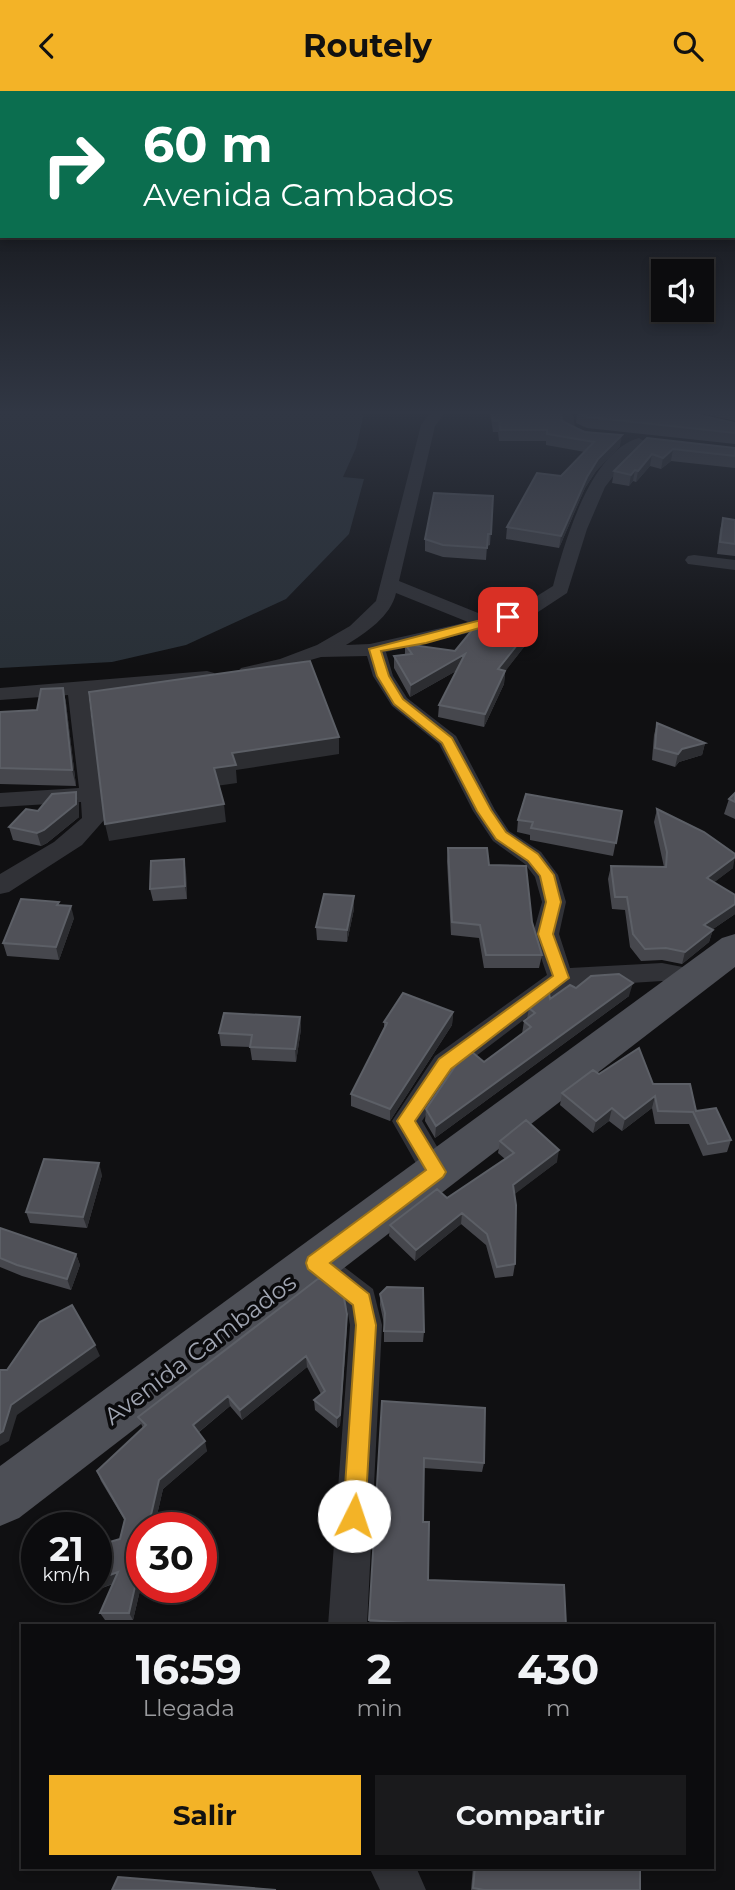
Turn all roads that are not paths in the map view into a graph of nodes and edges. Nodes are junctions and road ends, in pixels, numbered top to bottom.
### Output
1 (411, 497) edge
2 (593, 497) edge
3 (694, 561) dead end
4 (735, 565) edge
5 (391, 584) junction
6 (487, 624) junction
7 (375, 649) junction
8 (316, 652) junction
9 (78, 689) junction
10 (0, 694) edge
11 (92, 795) junction
12 (0, 800) edge
13 (0, 886) edge
14 (735, 947) edge
15 (561, 978) junction
16 (694, 978) junction
17 (436, 1172) junction
18 (315, 1263) junction
19 (0, 1499) edge
20 (347, 1624) edge
21 (392, 1869) edge
22 (404, 1890) edge

1 - 5 street
2 - 6 street
3 - 4 street
5 - 6 street
5 - 8 street
6 - 7 street
7 - 8 street
7 - 15 street
8 - 9 street
9 - 10 street
9 - 11 street
11 - 12 street
11 - 13 street
14 - 16 main road, Avenida Cambados
15 - 16 street
15 - 17 street
16 - 17 main road, Avenida Cambados
17 - 18 main road, Avenida Cambados
18 - 19 main road, Avenida Cambados
18 - 20 street
21 - 22 street

